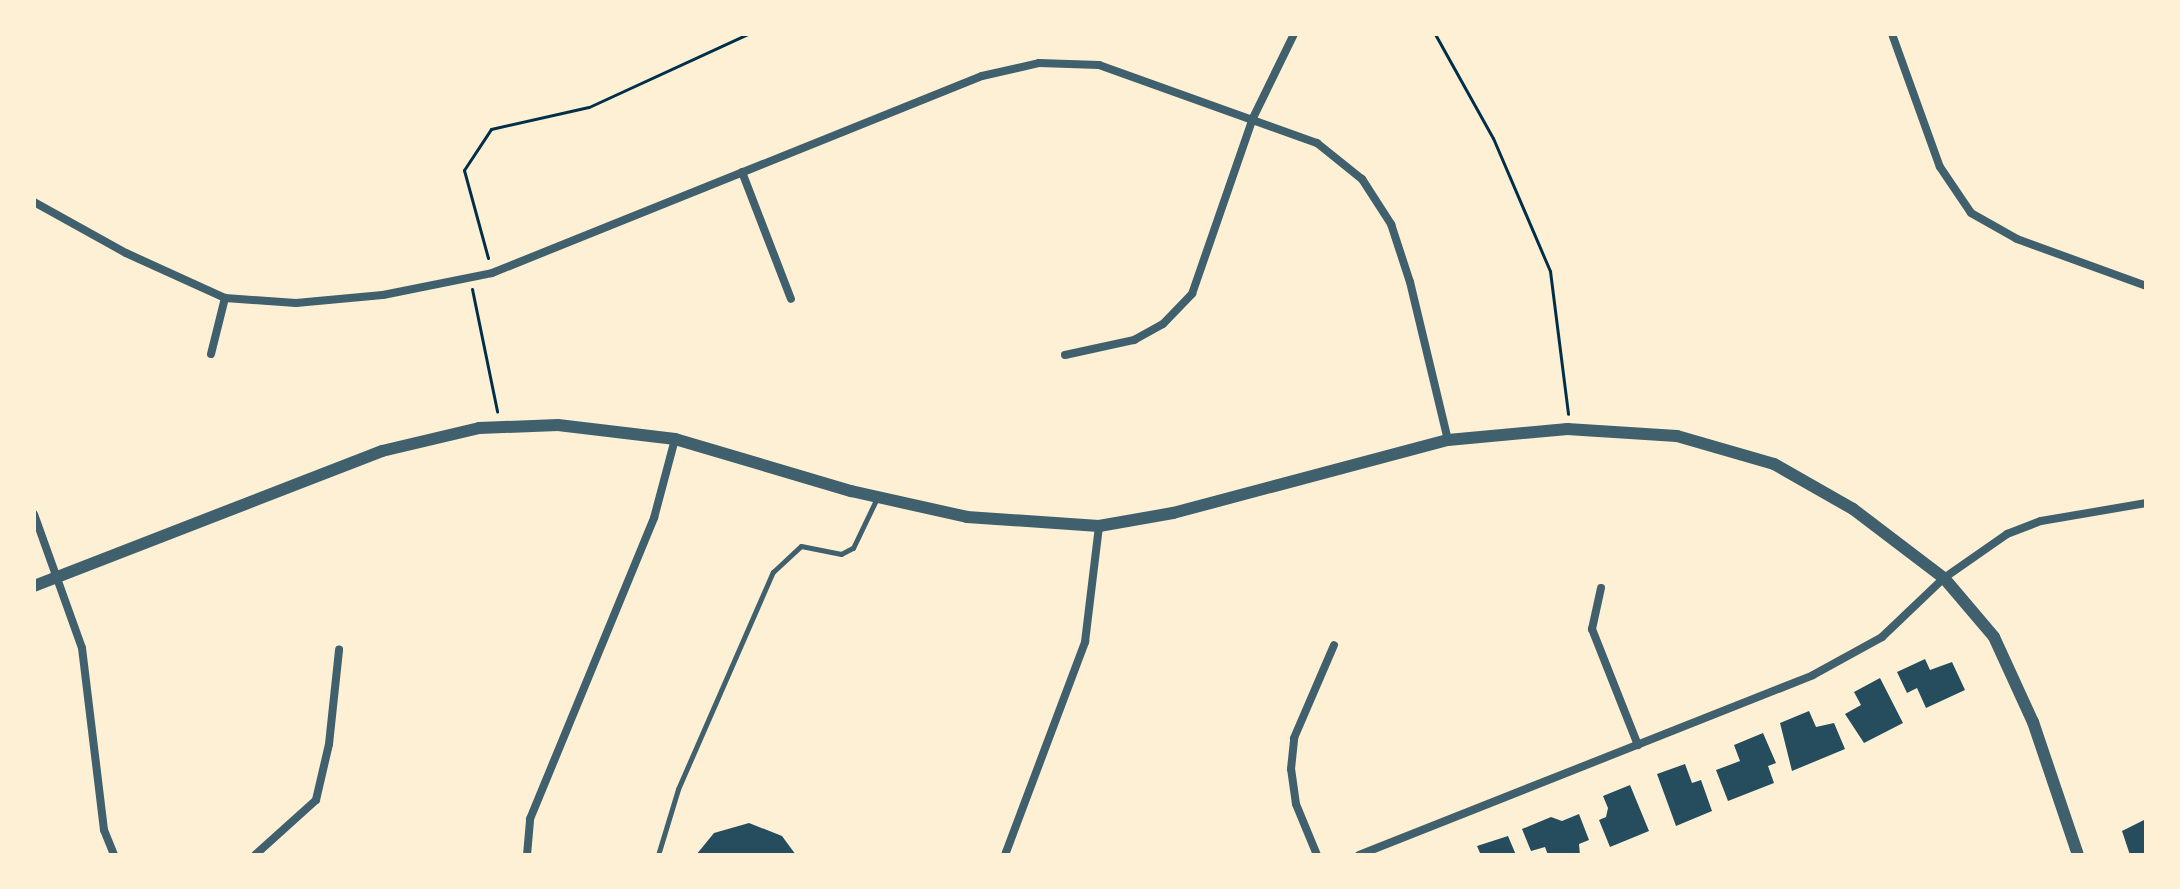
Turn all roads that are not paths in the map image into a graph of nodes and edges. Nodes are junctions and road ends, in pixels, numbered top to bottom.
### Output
1 (1294, 34) edge
2 (1892, 34) edge
3 (1253, 118) junction
4 (742, 172) junction
5 (34, 202) edge
6 (2146, 286) edge
7 (225, 298) junction
8 (791, 299) dead end
9 (211, 354) dead end
10 (1065, 355) dead end
11 (675, 439) junction
12 (1448, 440) junction
13 (877, 497) junction
14 (2146, 503) edge
15 (34, 514) edge
16 (1099, 526) junction
17 (60, 576) junction
18 (1944, 578) junction
19 (34, 586) edge
20 (1601, 588) dead end
21 (1334, 645) dead end
22 (339, 650) dead end
23 (1638, 745) junction
24 (114, 855) edge
25 (255, 855) edge
26 (527, 855) edge
27 (658, 855) edge
28 (1005, 855) edge
29 (1317, 855) edge
30 (1359, 855) edge
31 (2078, 855) edge

1 - 3 street
2 - 6 street
3 - 4 street
3 - 10 street
3 - 12 street
4 - 7 street
4 - 8 street
5 - 7 street
7 - 9 street
11 - 13 street
11 - 17 street
11 - 26 street
12 - 16 street
12 - 18 street
13 - 16 street
13 - 27 lane
14 - 18 street
15 - 17 street
16 - 28 street
17 - 19 street
17 - 24 street
18 - 23 street
18 - 31 street
20 - 23 street
21 - 29 street
22 - 25 street
23 - 30 street

